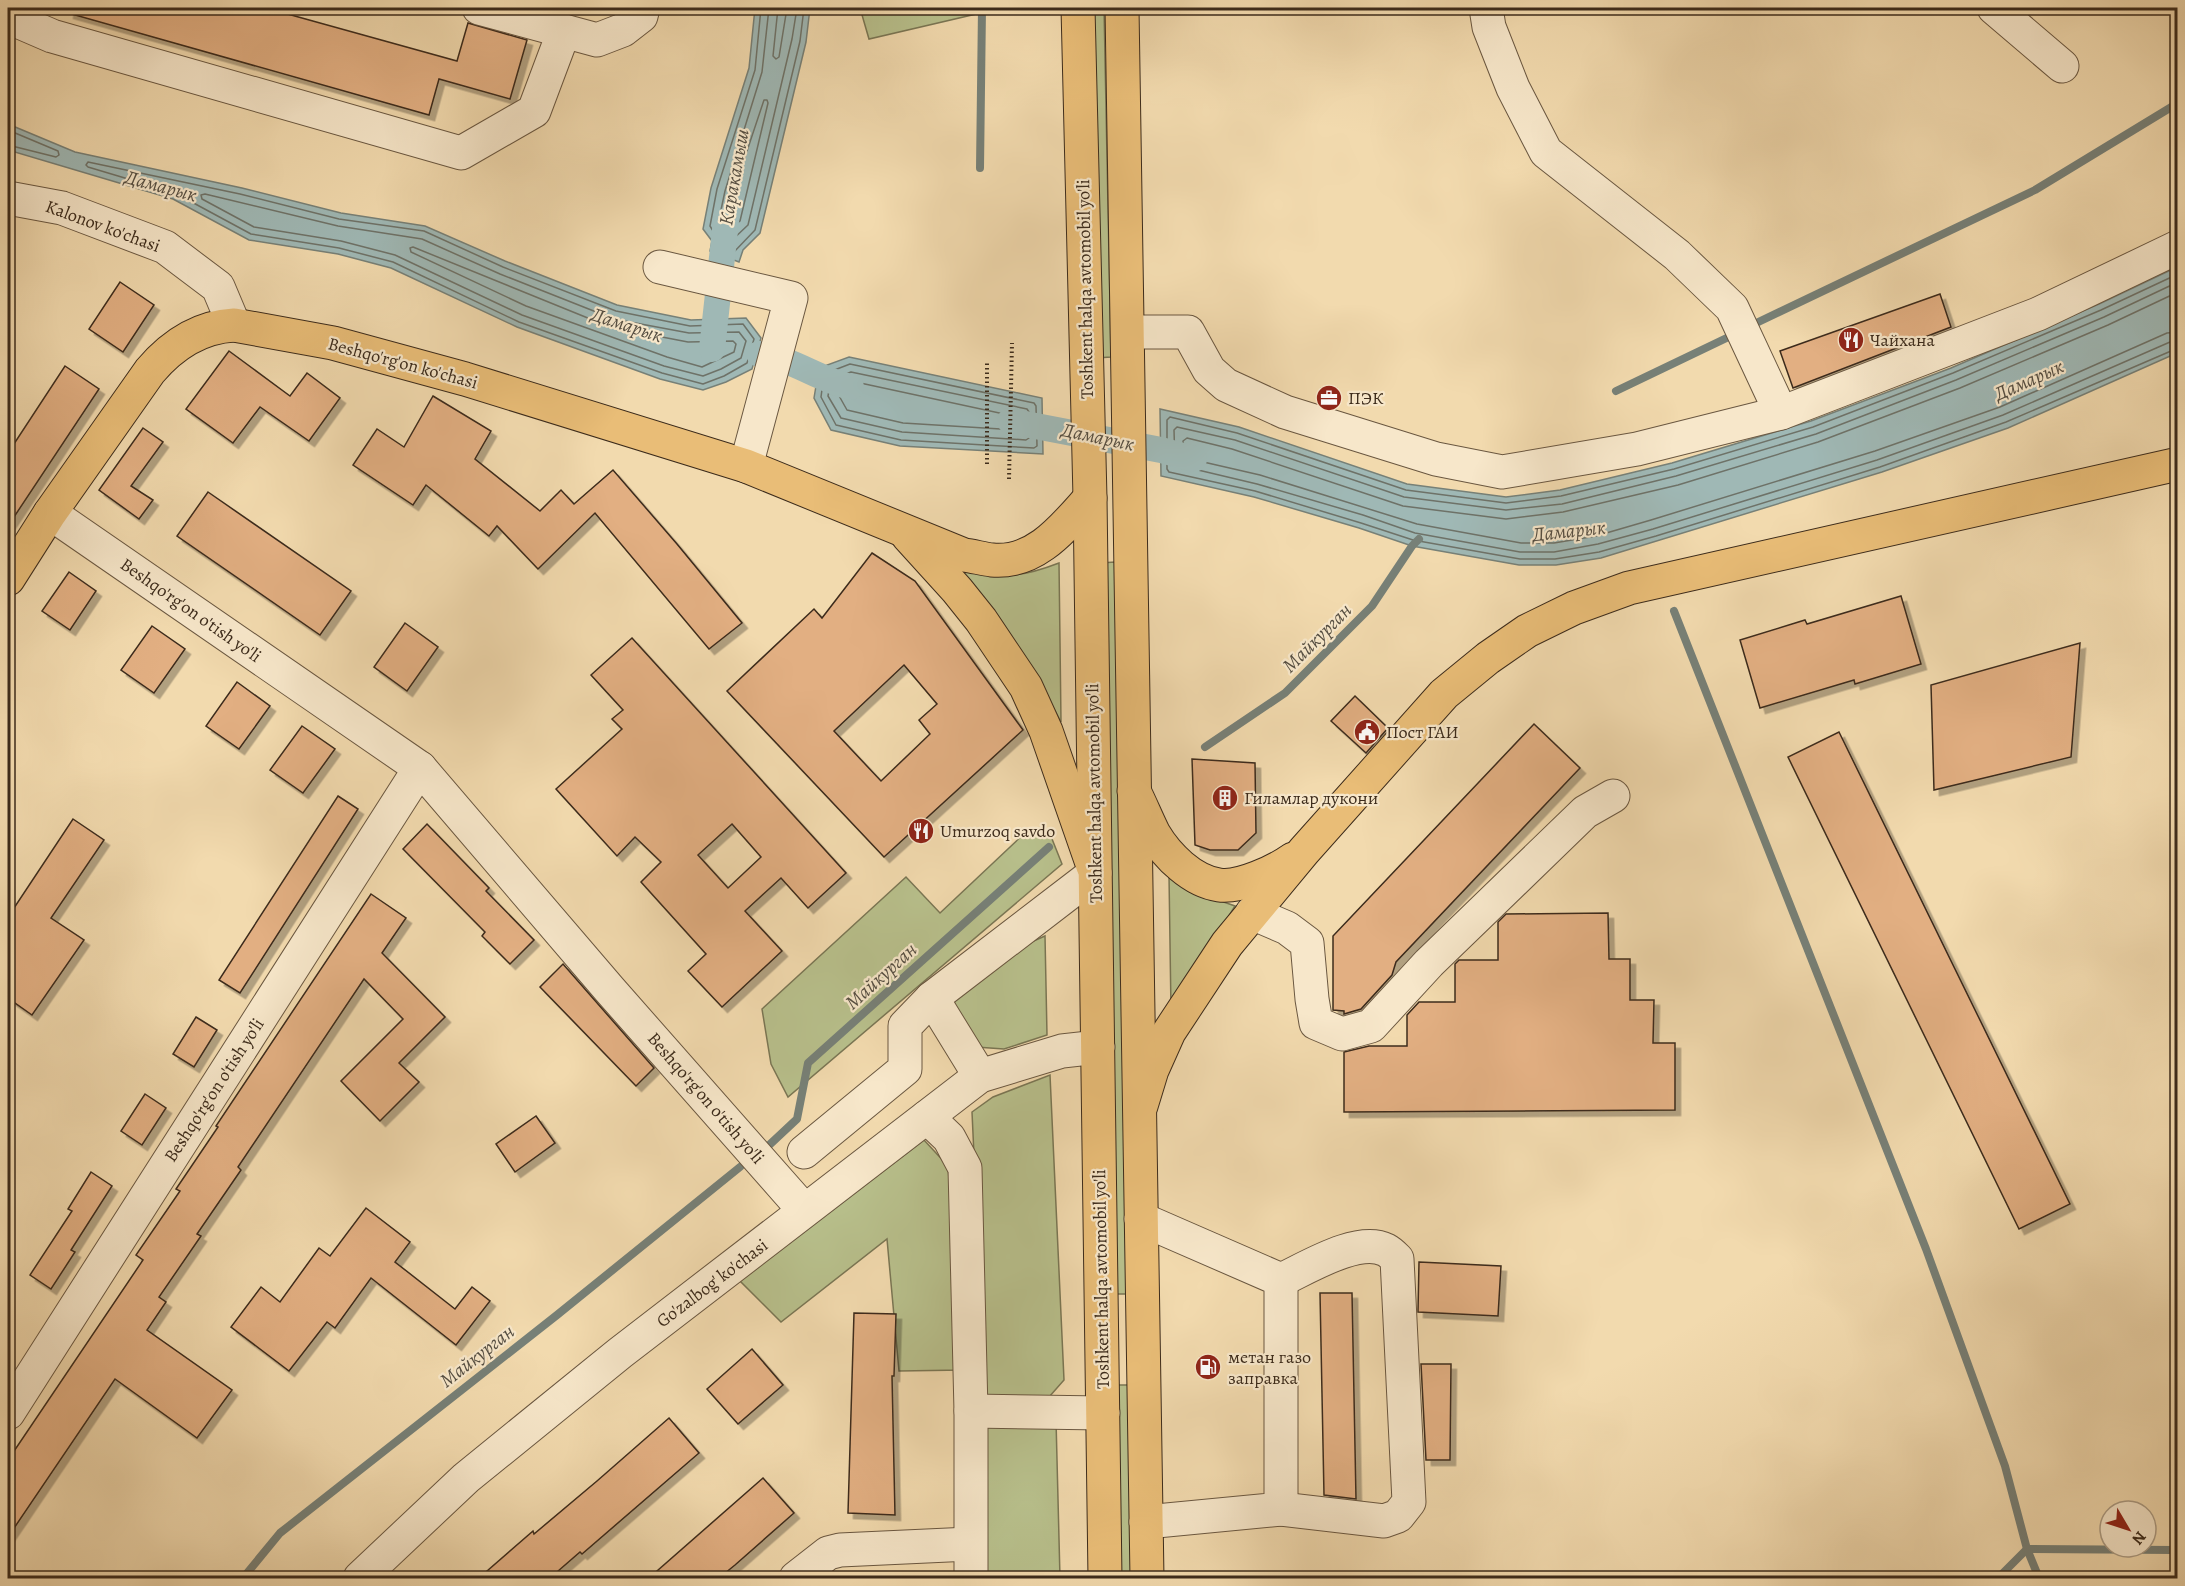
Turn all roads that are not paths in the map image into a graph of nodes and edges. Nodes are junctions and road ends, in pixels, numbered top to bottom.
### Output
1 (479, 8) edge
2 (643, 8) edge
3 (1078, 8) edge
4 (1122, 8) edge
5 (1486, 8) edge
6 (1994, 8) edge
7 (8, 17) edge
8 (564, 31) junction
9 (2062, 66) dead end
10 (8, 198) edge
11 (2178, 247) edge
12 (660, 267) dead end
13 (234, 325) junction
14 (1128, 347) junction
15 (1781, 413) junction
16 (2178, 464) edge
17 (746, 466) junction
18 (1090, 498) junction
19 (50, 513) junction
20 (900, 528) junction
21 (8, 579) edge
22 (420, 768) junction
23 (1134, 791) junction
24 (1613, 796) dead end
25 (1304, 851) junction
26 (1095, 873) junction
27 (1252, 913) junction
28 (932, 998) junction
29 (1098, 1047) junction
30 (980, 1076) junction
31 (1139, 1111) junction
32 (927, 1118) junction
33 (804, 1152) dead end
34 (804, 1210) junction
35 (1141, 1219) junction
36 (1281, 1280) junction
37 (1102, 1328) junction
38 (1143, 1329) junction
39 (971, 1411) junction
40 (8, 1413) edge
41 (1103, 1413) junction
42 (1281, 1509) junction
43 (1146, 1522) junction
44 (970, 1544) junction
45 (360, 1578) edge
46 (796, 1578) edge
47 (971, 1578) edge
48 (1105, 1578) edge
49 (1147, 1578) edge

1 - 8 street
2 - 8 street
3 - 18 main road, Toshkent halqa avtomobil yo'li
4 - 14 main road
5 - 15 street
6 - 9 street
7 - 8 street
10 - 13 street, Kalonov ko'chasi
11 - 15 street
12 - 17 street
13 - 17 main road, Beshqo'rg'on ko'chasi
13 - 19 main road, Beshqo'rg'on ko'chasi
14 - 15 street
14 - 23 main road
16 - 25 main road
17 - 20 main road, Beshqo'rg'on ko'chasi
18 - 20 main road, Beshqo'rg'on ko'chasi
18 - 26 main road, Toshkent halqa avtomobil yo'li
19 - 21 main road, Beshqo'rg'on ko'chasi
19 - 22 street, Beshqo'rg'on o'tish yo'li
20 - 26 main road, Beshqo'rg'on ko'chasi
22 - 34 street, Beshqo'rg'on o'tish yo'li
22 - 40 street, Beshqo'rg'on o'tish yo'li
23 - 25 main road
23 - 31 main road
24 - 27 street
25 - 27 main road
26 - 28 street
26 - 29 main road, Toshkent halqa avtomobil yo'li
27 - 31 main road
28 - 30 street
28 - 33 street
29 - 30 street, Go'zalbog' ko'chasi
29 - 37 main road, Toshkent halqa avtomobil yo'li
30 - 32 street, Go'zalbog' ko'chasi
31 - 35 main road
32 - 34 street, Go'zalbog' ko'chasi
32 - 39 street
34 - 45 street, Go'zalbog' ko'chasi
35 - 36 street
35 - 38 main road
36 - 42 street
36 - 42 street
37 - 38 main road
37 - 41 main road, Toshkent halqa avtomobil yo'li
38 - 43 main road
39 - 41 street
39 - 44 street
41 - 48 main road, Toshkent halqa avtomobil yo'li
42 - 43 street
43 - 49 main road
44 - 46 street
44 - 47 street

